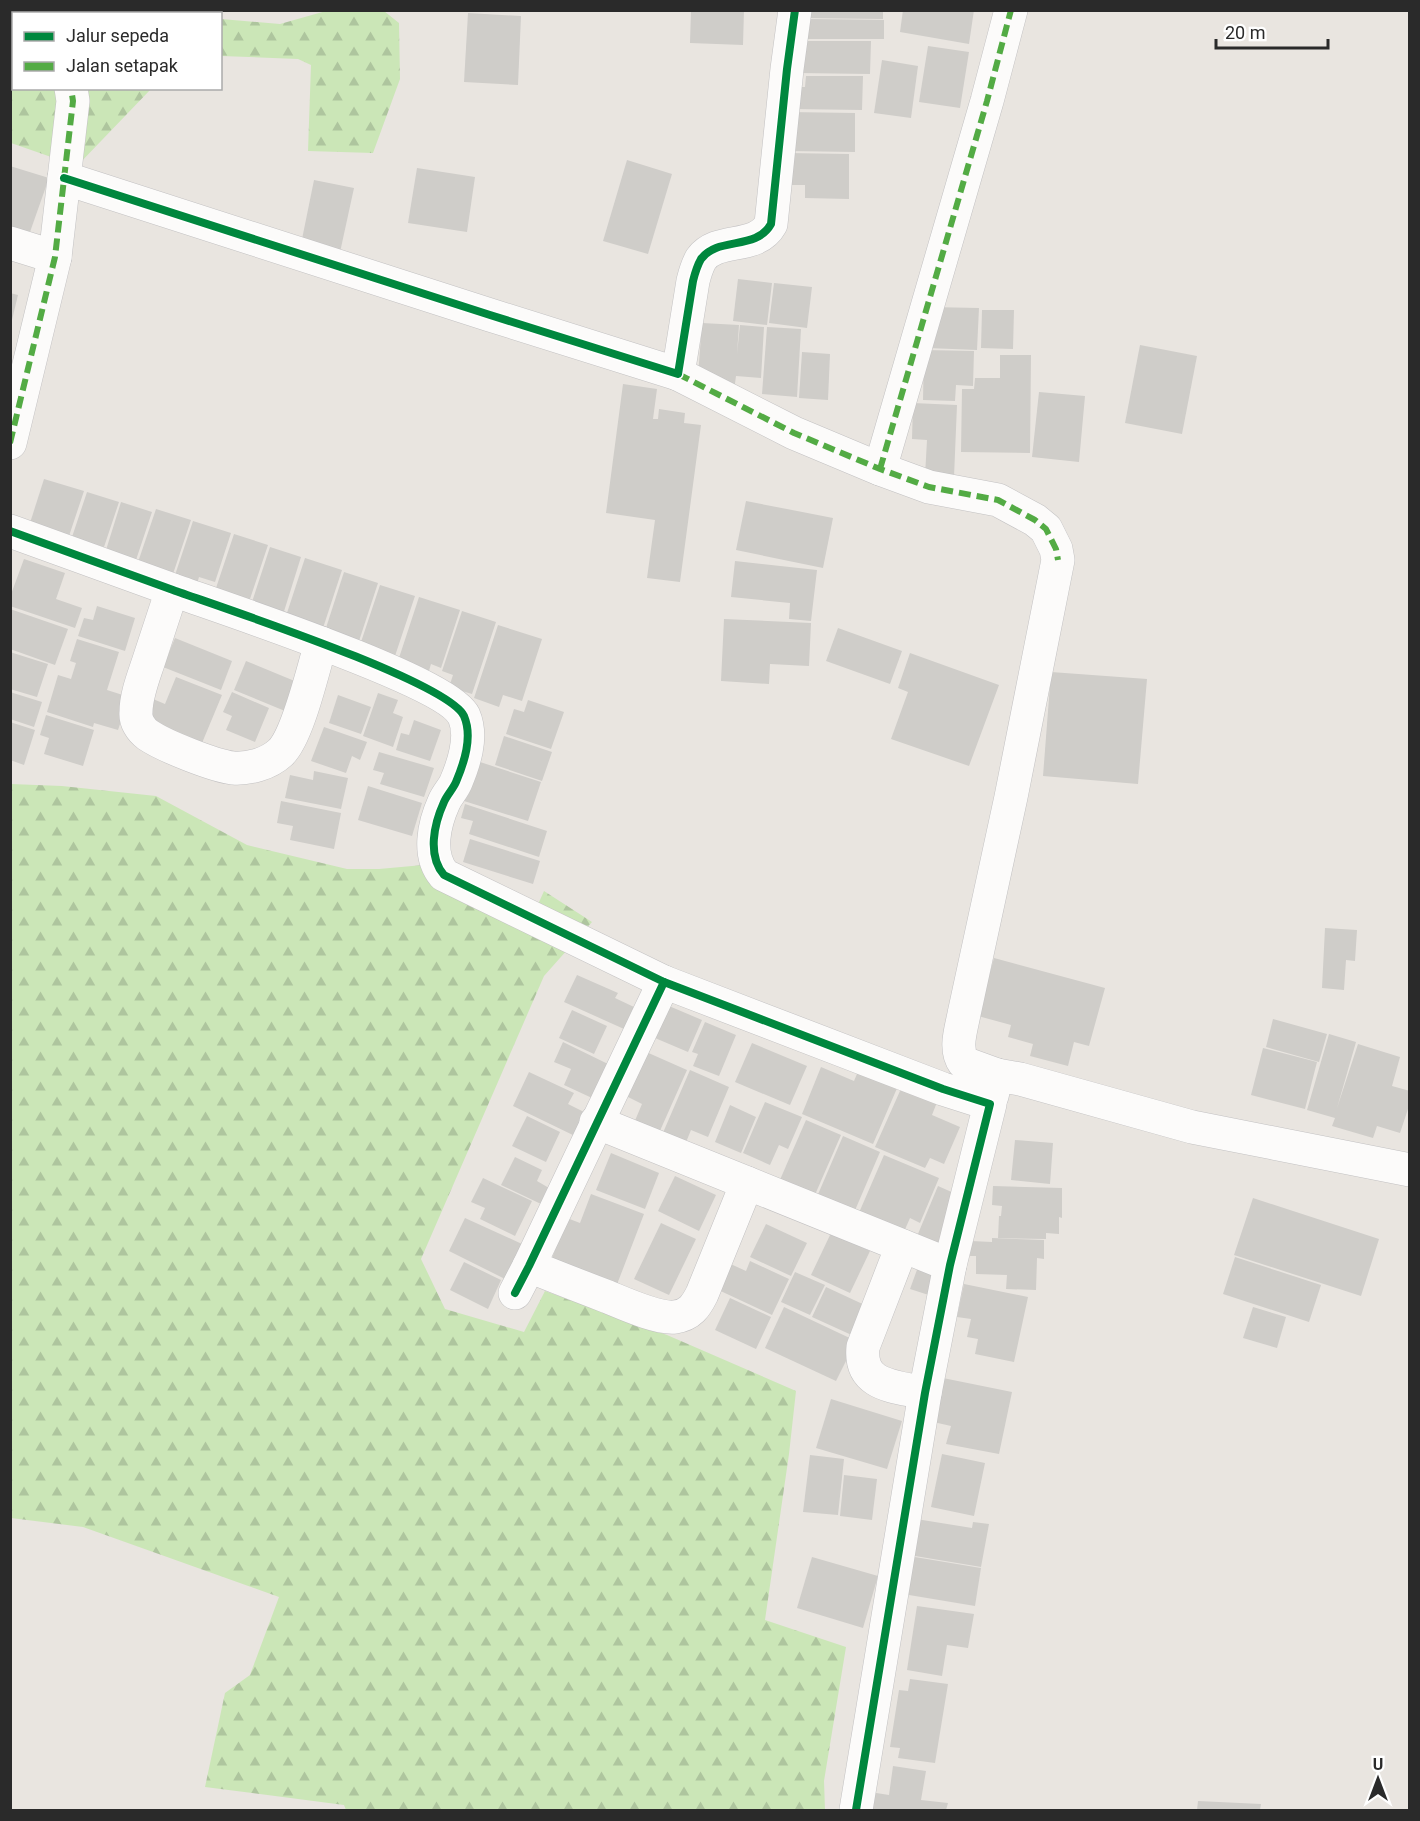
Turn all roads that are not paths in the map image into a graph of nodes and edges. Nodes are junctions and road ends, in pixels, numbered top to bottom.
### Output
1 (795, 10) edge
2 (1011, 10) edge
3 (71, 90) edge
4 (64, 178) junction
5 (10, 243) edge
6 (55, 257) junction
7 (678, 374) junction
8 (10, 444) edge
9 (880, 469) junction
10 (10, 531) edge
11 (172, 590) junction
12 (321, 643) junction
13 (664, 982) junction
14 (994, 1090) junction
15 (597, 1122) junction
16 (1410, 1170) edge
17 (747, 1183) junction
18 (902, 1246) junction
19 (950, 1265) junction
20 (925, 1393) junction
21 (856, 1810) edge

1 - 7 street
2 - 9 street
3 - 4 street
4 - 6 street
4 - 7 street
5 - 6 street
6 - 8 street
7 - 9 street
9 - 14 street
10 - 11 street
11 - 12 street
11 - 12 street
12 - 13 street
13 - 14 street
13 - 15 street
14 - 16 street
14 - 19 street
15 - 17 street
15 - 17 street
17 - 18 street
18 - 19 street
18 - 20 street
19 - 20 street
20 - 21 street

